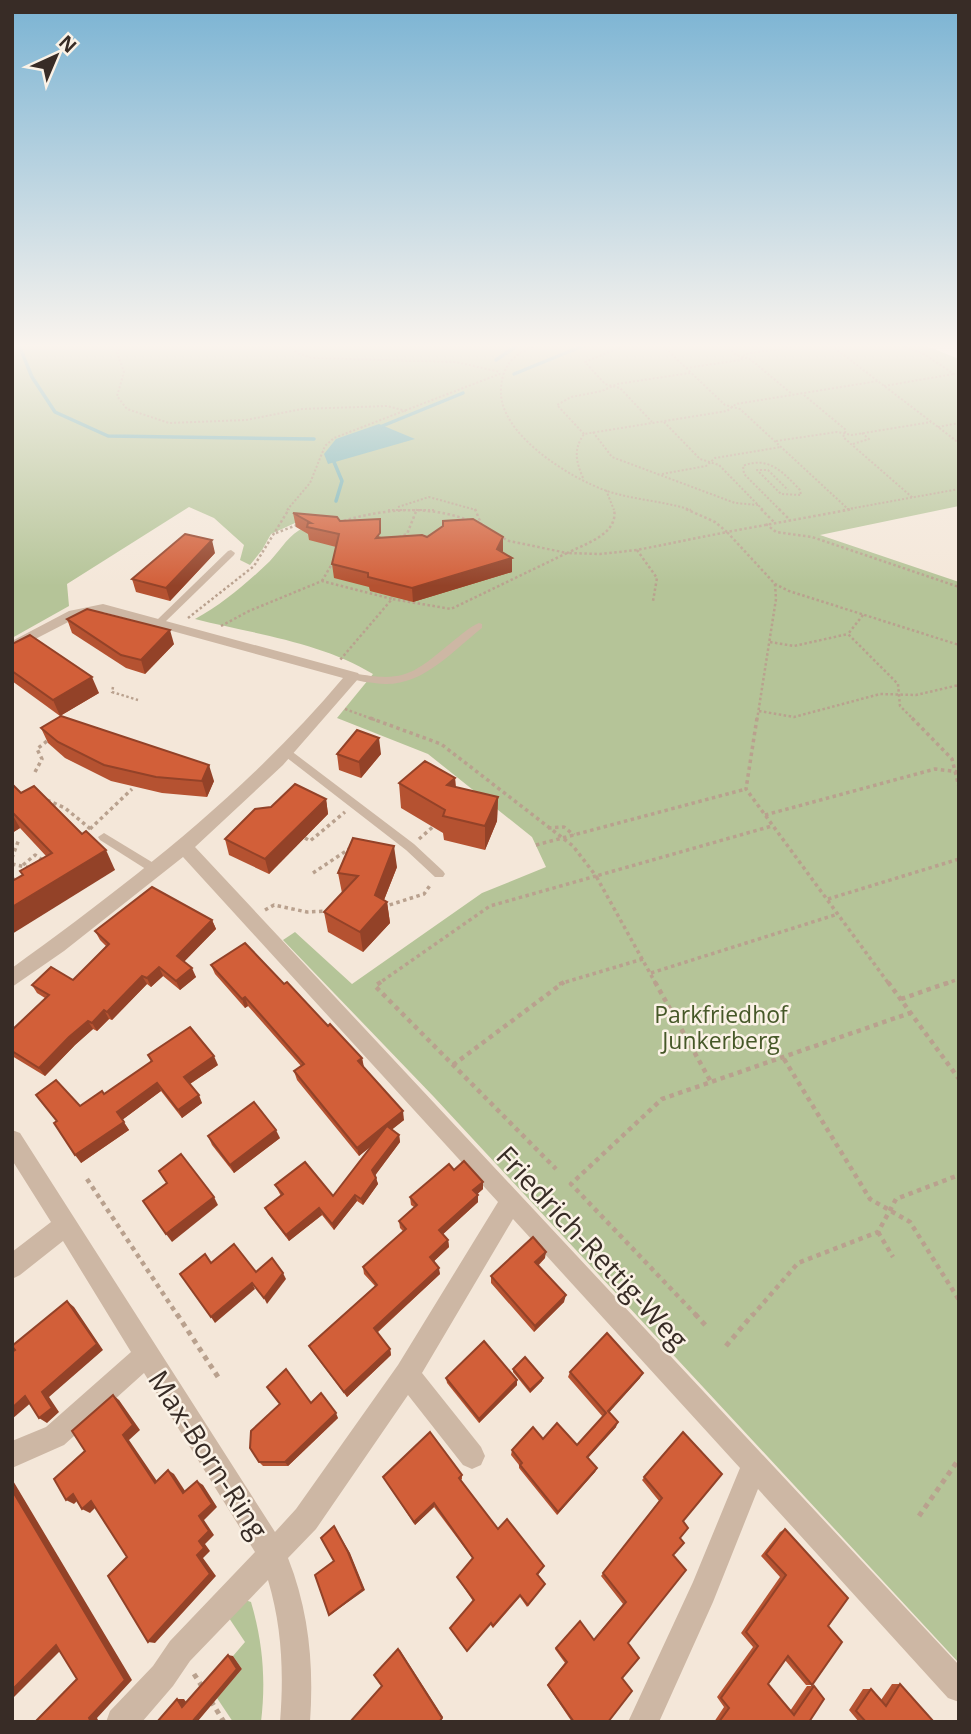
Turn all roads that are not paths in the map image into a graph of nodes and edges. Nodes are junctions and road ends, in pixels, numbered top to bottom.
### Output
1 (232, 553) dead end
2 (160, 622) junction
3 (479, 626) dead end
4 (12, 647) edge
5 (353, 676) junction
6 (286, 751) junction
7 (104, 837) road end
8 (184, 846) junction
9 (156, 870) junction
10 (439, 874) road end
11 (12, 979) edge
12 (12, 1140) edge
13 (511, 1201) junction
14 (65, 1225) junction
15 (12, 1266) edge
16 (146, 1355) junction
17 (407, 1374) junction
18 (12, 1455) edge
19 (472, 1456) dead end
20 (754, 1466) junction
21 (272, 1553) junction
22 (959, 1687) edge
23 (121, 1722) edge
24 (295, 1722) edge
25 (643, 1722) edge

1 - 2 lane
2 - 4 street
2 - 5 street
3 - 5 lane
5 - 6 street
6 - 8 street
6 - 10 lane
7 - 9 lane
8 - 9 street
8 - 13 street, Friedrich-Rettig-Weg
9 - 11 street
12 - 14 street, Max-Born-Ring
13 - 17 street
13 - 20 street, Friedrich-Rettig-Weg
14 - 15 street
14 - 16 street, Max-Born-Ring
16 - 18 street, Max-Born-Ring
16 - 21 street, Max-Born-Ring
17 - 19 street
17 - 21 street
20 - 22 street, Friedrich-Rettig-Weg
20 - 25 street
21 - 23 street, Max-Born-Ring
21 - 24 street, Max-Born-Ring

